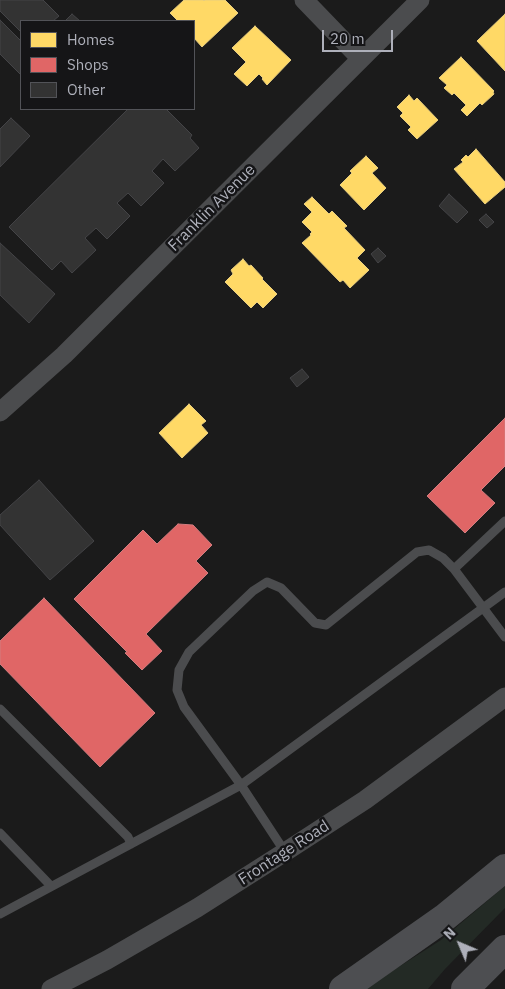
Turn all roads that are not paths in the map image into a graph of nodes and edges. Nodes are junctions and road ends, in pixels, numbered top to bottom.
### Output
1 (304, 0) edge
2 (420, 0) edge
3 (361, 59) junction
4 (0, 412) edge
5 (505, 521) edge
6 (454, 569) junction
7 (505, 592) edge
8 (483, 608) junction
9 (505, 636) edge
10 (505, 697) edge
11 (0, 709) edge
12 (241, 785) junction
13 (0, 833) edge
14 (131, 844) junction
15 (285, 852) junction
16 (505, 868) edge
17 (51, 886) junction
18 (0, 914) edge
19 (505, 950) edge
20 (51, 989) edge
21 (343, 989) edge
22 (465, 989) edge

1 - 3 street
2 - 3 street, Franklin Avenue
3 - 4 street, Franklin Avenue
5 - 6 lane
6 - 8 lane
6 - 12 lane
7 - 8 lane
8 - 9 lane
8 - 12 lane
10 - 15 street, Frontage Road
11 - 14 lane
12 - 14 lane
12 - 15 lane
13 - 17 lane
14 - 17 lane
15 - 20 street, Frontage Road
16 - 21 main road
17 - 18 lane
19 - 22 main road

